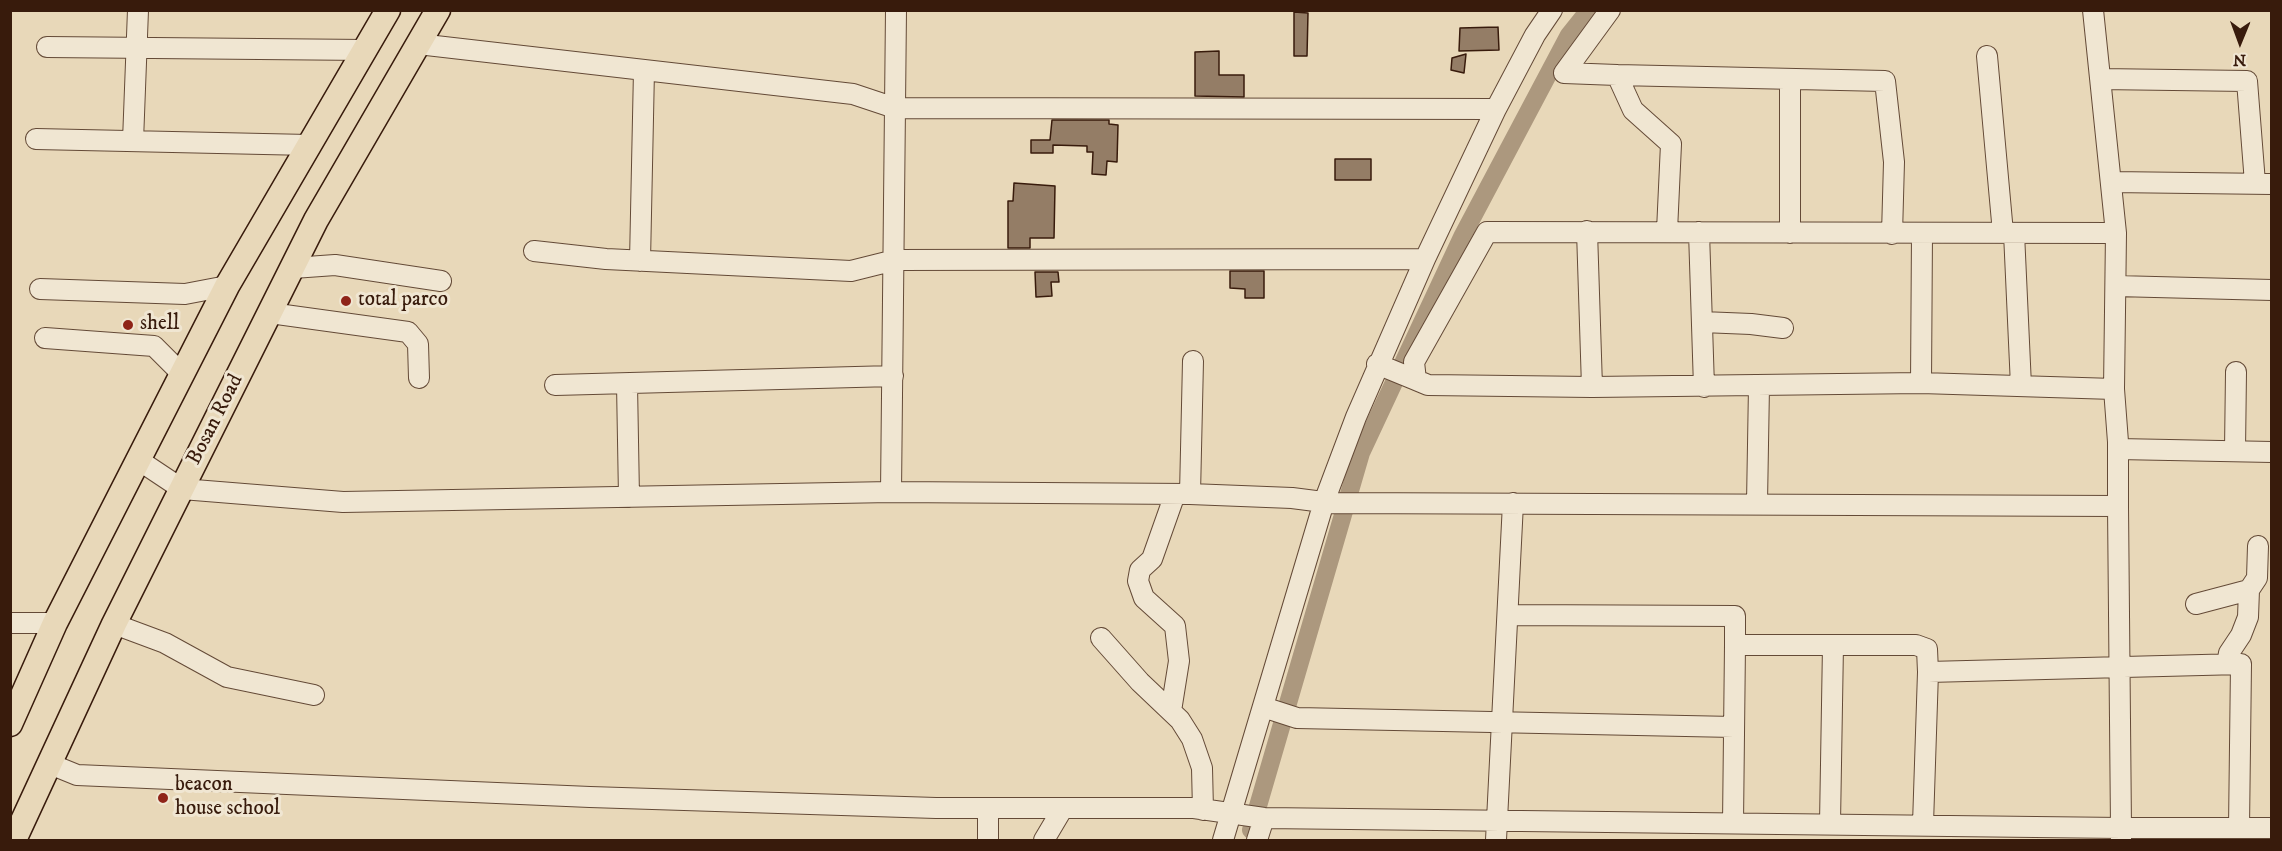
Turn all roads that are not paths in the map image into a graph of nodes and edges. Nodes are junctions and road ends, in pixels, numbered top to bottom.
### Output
1 (138, 10) edge
2 (388, 10) edge
3 (438, 10) edge
4 (896, 10) edge
5 (1552, 10) edge
6 (1610, 10) edge
7 (2093, 10) edge
8 (418, 44) junction
9 (47, 47) dead end
10 (137, 48) junction
11 (365, 50) junction
12 (1987, 56) dead end
13 (644, 70) junction
14 (1617, 75) junction
15 (1790, 79) junction
16 (2100, 79) junction
17 (895, 108) junction
18 (1496, 109) junction
19 (36, 139) dead end
20 (133, 141) junction
21 (309, 145) junction
22 (2111, 182) junction
23 (2263, 184) edge
24 (1587, 231) junction
25 (1667, 231) junction
26 (1699, 232) junction
27 (1790, 233) junction
28 (1922, 233) junction
29 (2008, 233) junction
30 (2116, 233) junction
31 (1892, 234) junction
32 (534, 251) dead end
33 (1425, 259) junction
34 (895, 260) junction
35 (640, 261) junction
36 (293, 268) junction
37 (441, 282) dead end
38 (227, 286) junction
39 (2116, 286) junction
40 (39, 289) dead end
41 (2271, 290) edge
42 (270, 313) junction
43 (1702, 322) junction
44 (1783, 328) dead end
45 (45, 338) dead end
46 (1193, 361) dead end
47 (1397, 372) junction
48 (2236, 372) dead end
49 (182, 373) junction
50 (893, 376) junction
51 (419, 378) dead end
52 (1921, 383) junction
53 (627, 384) junction
54 (555, 385) dead end
55 (1760, 386) junction
56 (2021, 386) junction
57 (1592, 387) junction
58 (1704, 387) junction
59 (2114, 389) junction
60 (2118, 449) junction
61 (2235, 450) junction
62 (2271, 452) edge
63 (136, 459) junction
64 (182, 489) junction
65 (891, 492) junction
66 (1183, 494) junction
67 (629, 497) junction
68 (1328, 503) junction
69 (1513, 503) junction
70 (1757, 503) junction
71 (2118, 506) junction
72 (2258, 546) dead end
73 (2249, 591) junction
74 (2196, 604) dead end
75 (1508, 615) junction
76 (10, 623) edge
77 (55, 623) junction
78 (114, 624) junction
79 (1101, 638) dead end
80 (1734, 645) junction
81 (1833, 645) junction
82 (2227, 664) junction
83 (2119, 667) junction
84 (1928, 672) junction
85 (314, 695) dead end
86 (1171, 711) junction
87 (1280, 712) junction
88 (1504, 723) junction
89 (10, 724) edge
90 (1734, 728) junction
91 (50, 764) junction
92 (988, 808) junction
93 (1063, 808) junction
94 (1203, 810) junction
95 (1238, 815) junction
96 (1264, 818) junction
97 (1830, 823) junction
98 (1720, 828) edge
99 (1935, 829) edge
100 (1496, 831) edge
101 (2255, 831) edge
102 (2121, 834) edge
103 (14, 840) edge
104 (988, 840) edge
105 (1044, 840) edge
106 (1223, 840) edge
107 (1257, 840) edge

1 - 10 street
2 - 11 main road
3 - 8 main road, Bosan Road
4 - 17 street
5 - 18 street
6 - 14 street
7 - 16 street
8 - 13 street
8 - 36 main road, Bosan Road
9 - 10 street
10 - 11 street
10 - 20 street
11 - 21 main road
12 - 29 street
13 - 17 street
13 - 35 street
14 - 15 street
14 - 25 street
15 - 27 street
15 - 31 street
16 - 22 street
16 - 23 street
17 - 18 street
17 - 34 street
18 - 33 street
19 - 20 street
20 - 21 street
21 - 38 main road
22 - 23 street
22 - 30 street
24 - 25 street
24 - 47 street
24 - 57 street
25 - 26 street
26 - 27 street
26 - 43 street
27 - 31 street
28 - 29 street
28 - 31 street
28 - 52 street
29 - 30 street
29 - 56 street
30 - 39 street
32 - 35 street
33 - 34 street
33 - 47 street
34 - 35 street
34 - 50 street
36 - 37 street
36 - 42 main road, Bosan Road
38 - 40 street
38 - 49 main road
39 - 41 street
39 - 59 street
42 - 51 street
42 - 64 main road, Bosan Road
43 - 44 street
43 - 58 street
45 - 49 street
46 - 66 street
47 - 57 street
47 - 68 street
48 - 61 street
49 - 63 main road
50 - 53 street
50 - 65 street
52 - 55 street
52 - 56 street
53 - 54 street
53 - 67 street
55 - 58 street
55 - 70 street
56 - 59 street
57 - 58 street
59 - 60 street
60 - 61 street
60 - 71 street
61 - 62 street
63 - 64 street
63 - 77 main road
64 - 67 street
64 - 78 main road, Bosan Road
65 - 66 street
65 - 67 street
66 - 68 street
66 - 86 street
68 - 69 street
68 - 87 street
69 - 70 street
69 - 75 street
70 - 71 street
71 - 83 street
72 - 73 street
73 - 74 street
73 - 82 street
75 - 80 street
75 - 88 street
76 - 77 street
77 - 89 main road
78 - 85 street
78 - 91 main road, Bosan Road
79 - 86 street
80 - 81 street
80 - 90 street
81 - 84 street
81 - 97 street
82 - 83 street
82 - 101 street
83 - 84 street
83 - 102 street
84 - 99 street
86 - 94 street
87 - 88 street
87 - 95 street
88 - 90 street
88 - 100 street
90 - 98 street
91 - 92 street
91 - 103 main road, Bosan Road
92 - 93 street
92 - 104 street
93 - 94 street
93 - 105 street
94 - 95 street
95 - 96 street
95 - 106 street
96 - 100 street
96 - 107 street
97 - 98 street
97 - 99 street
98 - 100 street
99 - 102 street
101 - 102 street

